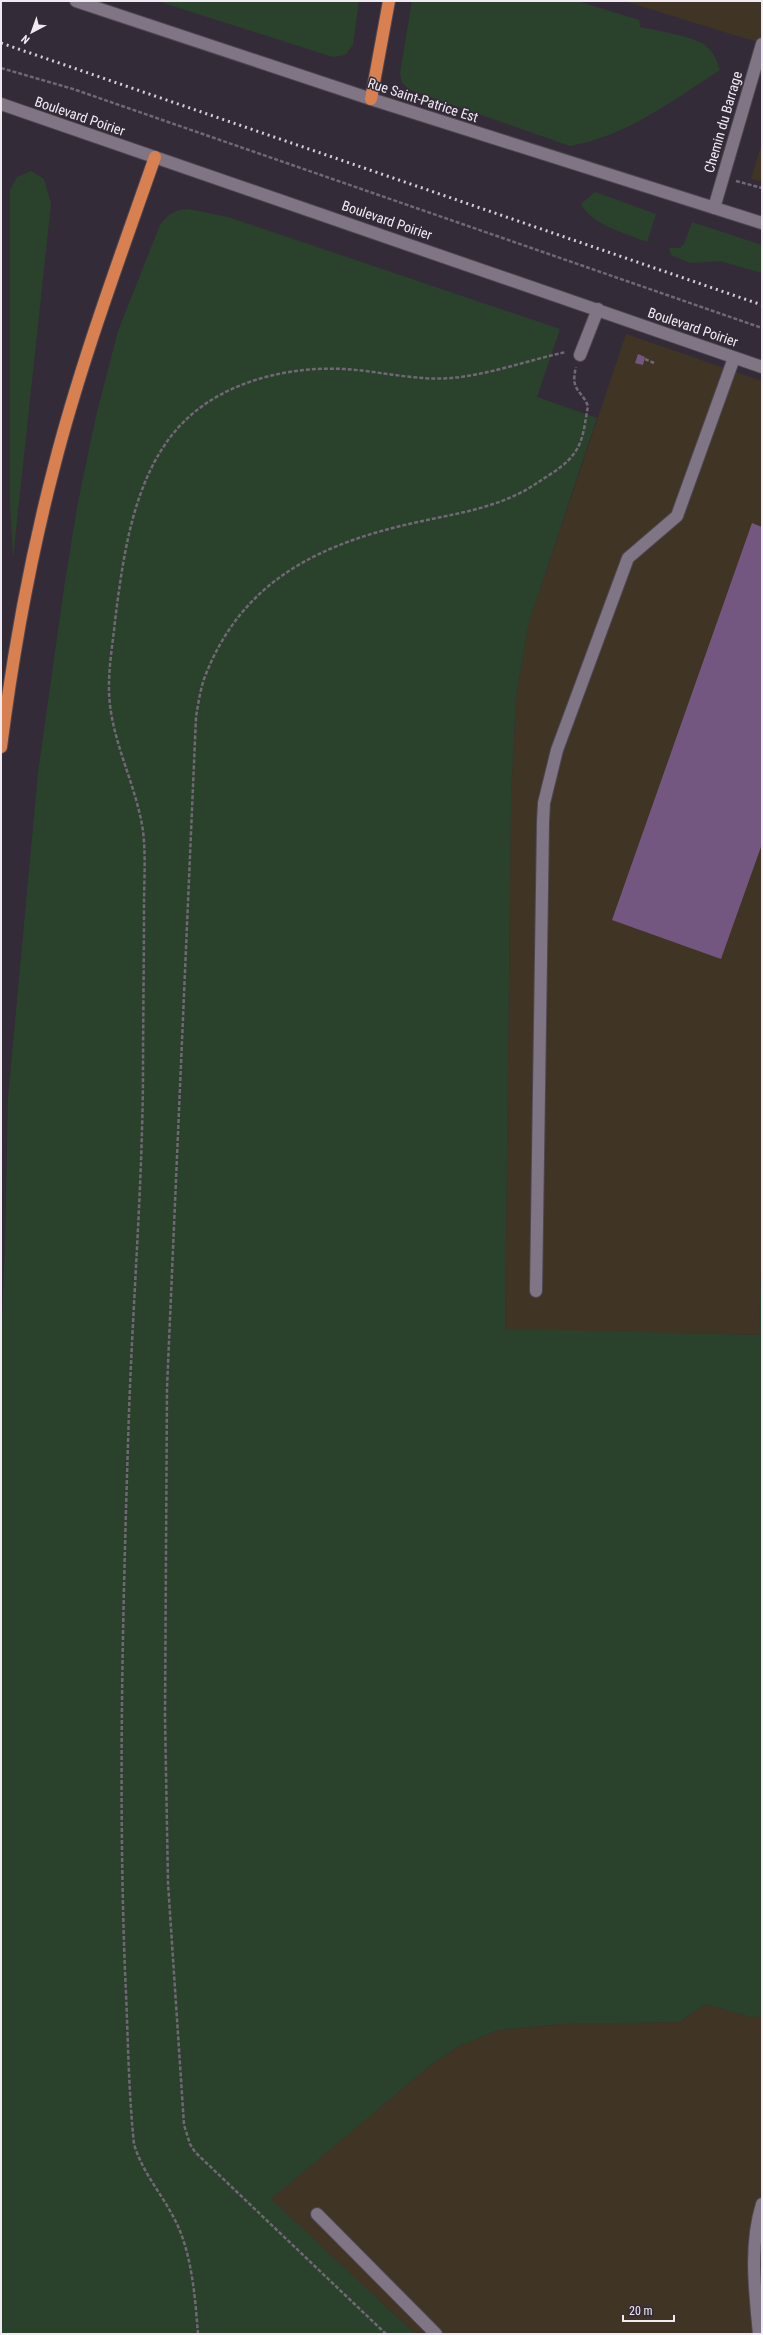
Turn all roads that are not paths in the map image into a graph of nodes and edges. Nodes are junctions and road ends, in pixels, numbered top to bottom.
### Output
1 (76, 1) edge
2 (389, 1) edge
3 (762, 44) edge
4 (371, 99) junction
5 (1, 104) edge
6 (155, 158) junction
7 (714, 208) junction
8 (762, 223) edge
9 (598, 310) junction
10 (580, 355) road end
11 (734, 358) junction
12 (762, 367) edge
13 (1, 747) edge
14 (536, 1291) dead end
15 (762, 2204) edge
16 (317, 2214) dead end
17 (436, 2334) edge
18 (759, 2334) edge

1 - 4 street, Rue Saint-Patrice Est
2 - 4 highway
3 - 7 street, Chemin du Barrage
4 - 7 street, Rue Saint-Patrice Est
5 - 6 street, Boulevard Poirier
6 - 9 street, Boulevard Poirier
6 - 13 highway
7 - 8 street, Rue Saint-Patrice Est
9 - 10 street
9 - 11 street, Boulevard Poirier
11 - 12 street, Boulevard Poirier
11 - 14 street
15 - 18 street
16 - 17 street

